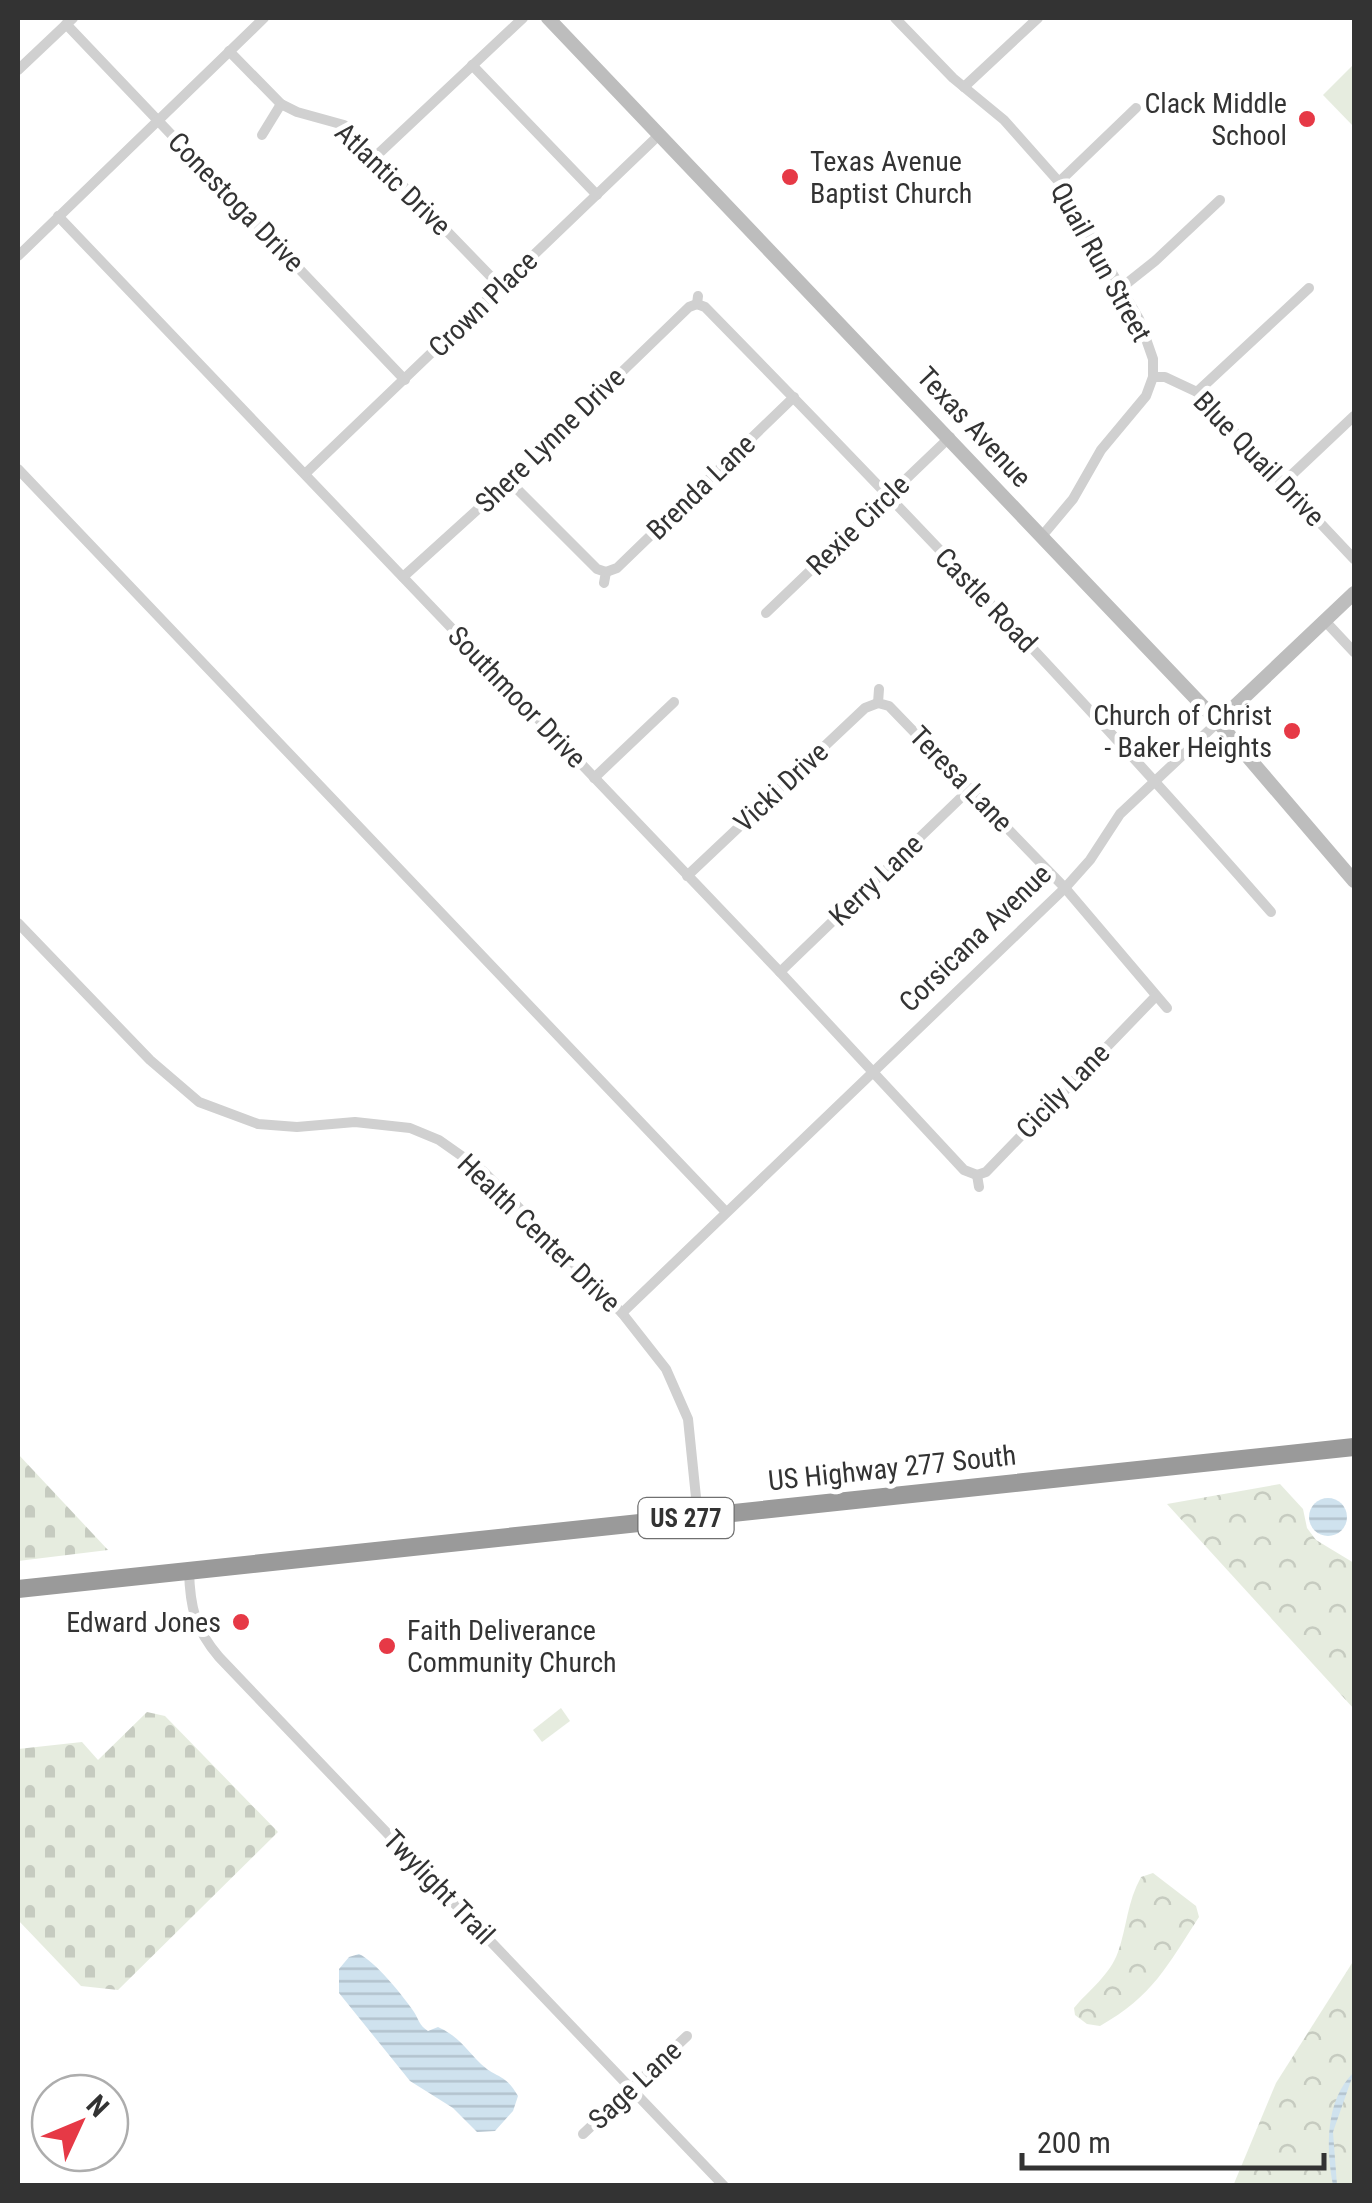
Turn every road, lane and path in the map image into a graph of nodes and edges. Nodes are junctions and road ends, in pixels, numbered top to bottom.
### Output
1 (264, 18) edge
2 (523, 18) edge
3 (548, 18) edge
4 (894, 18) edge
5 (1038, 18) edge
6 (70, 21) edge
7 (229, 51) junction
8 (472, 65) junction
9 (18, 70) edge
10 (964, 87) junction
11 (282, 104) junction
12 (1136, 108) dead end
13 (158, 120) junction
14 (660, 134) junction
15 (262, 135) dead end
16 (376, 156) junction
17 (1059, 182) junction
18 (597, 195) junction
19 (1220, 200) dead end
20 (58, 216) junction
21 (18, 256) edge
22 (501, 287) junction
23 (1121, 288) junction
24 (1309, 288) dead end
25 (697, 300) joint
26 (1152, 377) junction
27 (405, 380) junction
28 (1197, 392) junction
29 (794, 397) junction
30 (1354, 416) edge
31 (950, 437) junction
32 (18, 470) edge
33 (306, 474) junction
34 (509, 482) junction
35 (1283, 483) junction
36 (888, 496) junction
37 (1042, 536) junction
38 (1354, 559) edge
39 (403, 577) junction
40 (1354, 593) edge
41 (766, 613) dead end
42 (1325, 621) junction
43 (1354, 652) edge
44 (879, 689) dead end
45 (674, 702) dead end
46 (878, 704) junction
47 (1218, 722) junction
48 (594, 778) junction
49 (1154, 779) junction
50 (972, 788) junction
51 (687, 876) junction
52 (1354, 881) edge
53 (1066, 888) junction
54 (1271, 912) dead end
55 (18, 923) edge
56 (780, 972) junction
57 (1156, 996) junction
58 (1167, 1008) dead end
59 (872, 1072) junction
60 (978, 1182) joint
61 (726, 1212) junction
62 (622, 1313) junction
63 (1354, 1447) edge
64 (698, 1517) junction
65 (189, 1571) junction
66 (18, 1589) edge
67 (687, 2036) dead end
68 (632, 2089) junction
69 (582, 2134) dead end
70 (724, 2186) edge

1 - 7 street
2 - 8 street
3 - 14 street, Texas Avenue
4 - 10 street, Quail Run Street
5 - 10 street
6 - 9 street
6 - 13 street, Conestoga Drive
7 - 11 street, Atlantic Drive
7 - 13 street
8 - 16 street
8 - 18 street
10 - 17 street, Quail Run Street
11 - 15 street
11 - 16 street, Atlantic Drive
12 - 17 street
13 - 20 street
13 - 27 street, Conestoga Drive
14 - 18 street, Crown Place
14 - 31 street, Texas Avenue
16 - 22 street, Atlantic Drive
17 - 23 street, Quail Run Street
18 - 22 street, Crown Place
19 - 23 street
20 - 21 street
20 - 33 street, Southmoor Drive
22 - 27 street, Crown Place
23 - 26 street, Quail Run Street
24 - 28 street
25 - 29 street, Castle Road
25 - 34 street, Shere Lynne Drive
26 - 28 street, Blue Quail Drive
26 - 37 street, Quail Run Street
27 - 33 street, Crown Place
28 - 35 street, Blue Quail Drive
29 - 34 street, Brenda Lane
29 - 36 street, Castle Road
30 - 35 street
31 - 36 street, Rexie Circle
31 - 37 street, Texas Avenue
32 - 61 street
33 - 39 street, Southmoor Drive
34 - 39 street, Shere Lynne Drive
35 - 38 street, Blue Quail Drive
36 - 41 street, Rexie Circle
36 - 49 street, Castle Road
37 - 47 street, Texas Avenue
39 - 48 street, Southmoor Drive
40 - 42 street, Corsicana Avenue
42 - 43 street
42 - 47 street, Corsicana Avenue
44 - 46 street
45 - 48 street
46 - 50 street, Teresa Lane
46 - 51 street, Vicki Drive
47 - 49 street, Corsicana Avenue
47 - 52 street, Texas Avenue
48 - 51 street, Southmoor Drive
49 - 53 street, Corsicana Avenue
49 - 54 street, Castle Road
50 - 53 street, Teresa Lane
50 - 56 street, Kerry Lane
51 - 56 street, Southmoor Drive
53 - 57 street, Teresa Lane
53 - 59 street, Corsicana Avenue
55 - 62 street, Health Center Drive
56 - 59 street, Southmoor Drive
57 - 58 street, Teresa Lane
57 - 60 street, Cicily Lane
59 - 60 street, Southmoor Drive
59 - 61 street, Corsicana Avenue
61 - 62 street, Corsicana Avenue
62 - 64 street, Health Center Drive
63 - 64 highway, US Highway 277 South / US 277
64 - 65 highway, US Highway 277 South / US 277
65 - 66 highway, US Highway 277 South / US 277
65 - 68 street, Twylight Trail
67 - 68 street, Sage Lane
68 - 69 street, Sage Lane
68 - 70 street, Twylight Trail

